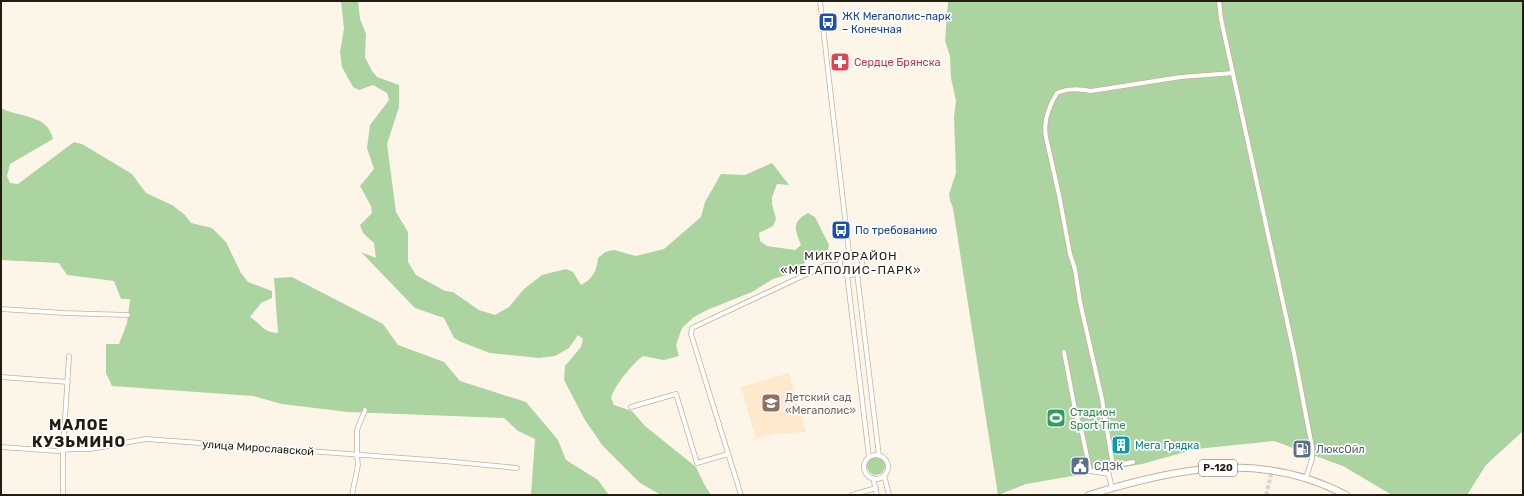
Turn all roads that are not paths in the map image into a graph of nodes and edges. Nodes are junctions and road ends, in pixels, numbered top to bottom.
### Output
1 (820, 1) edge
2 (1219, 1) edge
3 (1233, 73) junction
4 (849, 253) junction
5 (840, 265) junction
6 (857, 273) junction
7 (847, 274) junction
8 (1, 309) edge
9 (128, 315) dead end
10 (1064, 352) dead end
11 (69, 356) dead end
12 (1, 376) edge
13 (68, 382) junction
14 (632, 407) dead end
15 (365, 410) dead end
16 (1, 447) edge
17 (63, 450) junction
18 (728, 454) junction
19 (356, 455) junction
20 (880, 456) junction
21 (869, 457) junction
22 (1133, 462) dead end
23 (1113, 466) junction
24 (516, 468) dead end
25 (1109, 474) junction
26 (884, 475) junction
27 (873, 478) junction
28 (1306, 478) junction
29 (876, 488) junction
30 (1112, 488) junction
31 (63, 495) edge
32 (352, 495) edge
33 (741, 495) edge
34 (852, 495) edge
35 (878, 495) edge
36 (889, 495) edge
37 (1089, 495) edge
38 (1346, 495) edge

1 - 4 street
2 - 3 street
3 - 23 street
3 - 28 street
4 - 5 street
4 - 6 street
5 - 7 street
5 - 18 street
6 - 7 street
6 - 20 street
7 - 21 street
8 - 9 street
10 - 25 street
11 - 13 street
12 - 13 street
13 - 17 street
14 - 18 street
15 - 19 street
16 - 17 street, улица Мирославской
17 - 19 street, улица Мирославской
17 - 31 street
18 - 33 street
19 - 24 street, улица Мирославской
19 - 32 street
20 - 21 street
20 - 26 street
21 - 27 street
22 - 23 street
23 - 25 street
25 - 30 street
26 - 27 street
26 - 36 street
27 - 29 street
28 - 30 main road, Р-120
28 - 38 main road, Р-120
29 - 34 street
29 - 35 street
30 - 37 main road, Р-120

